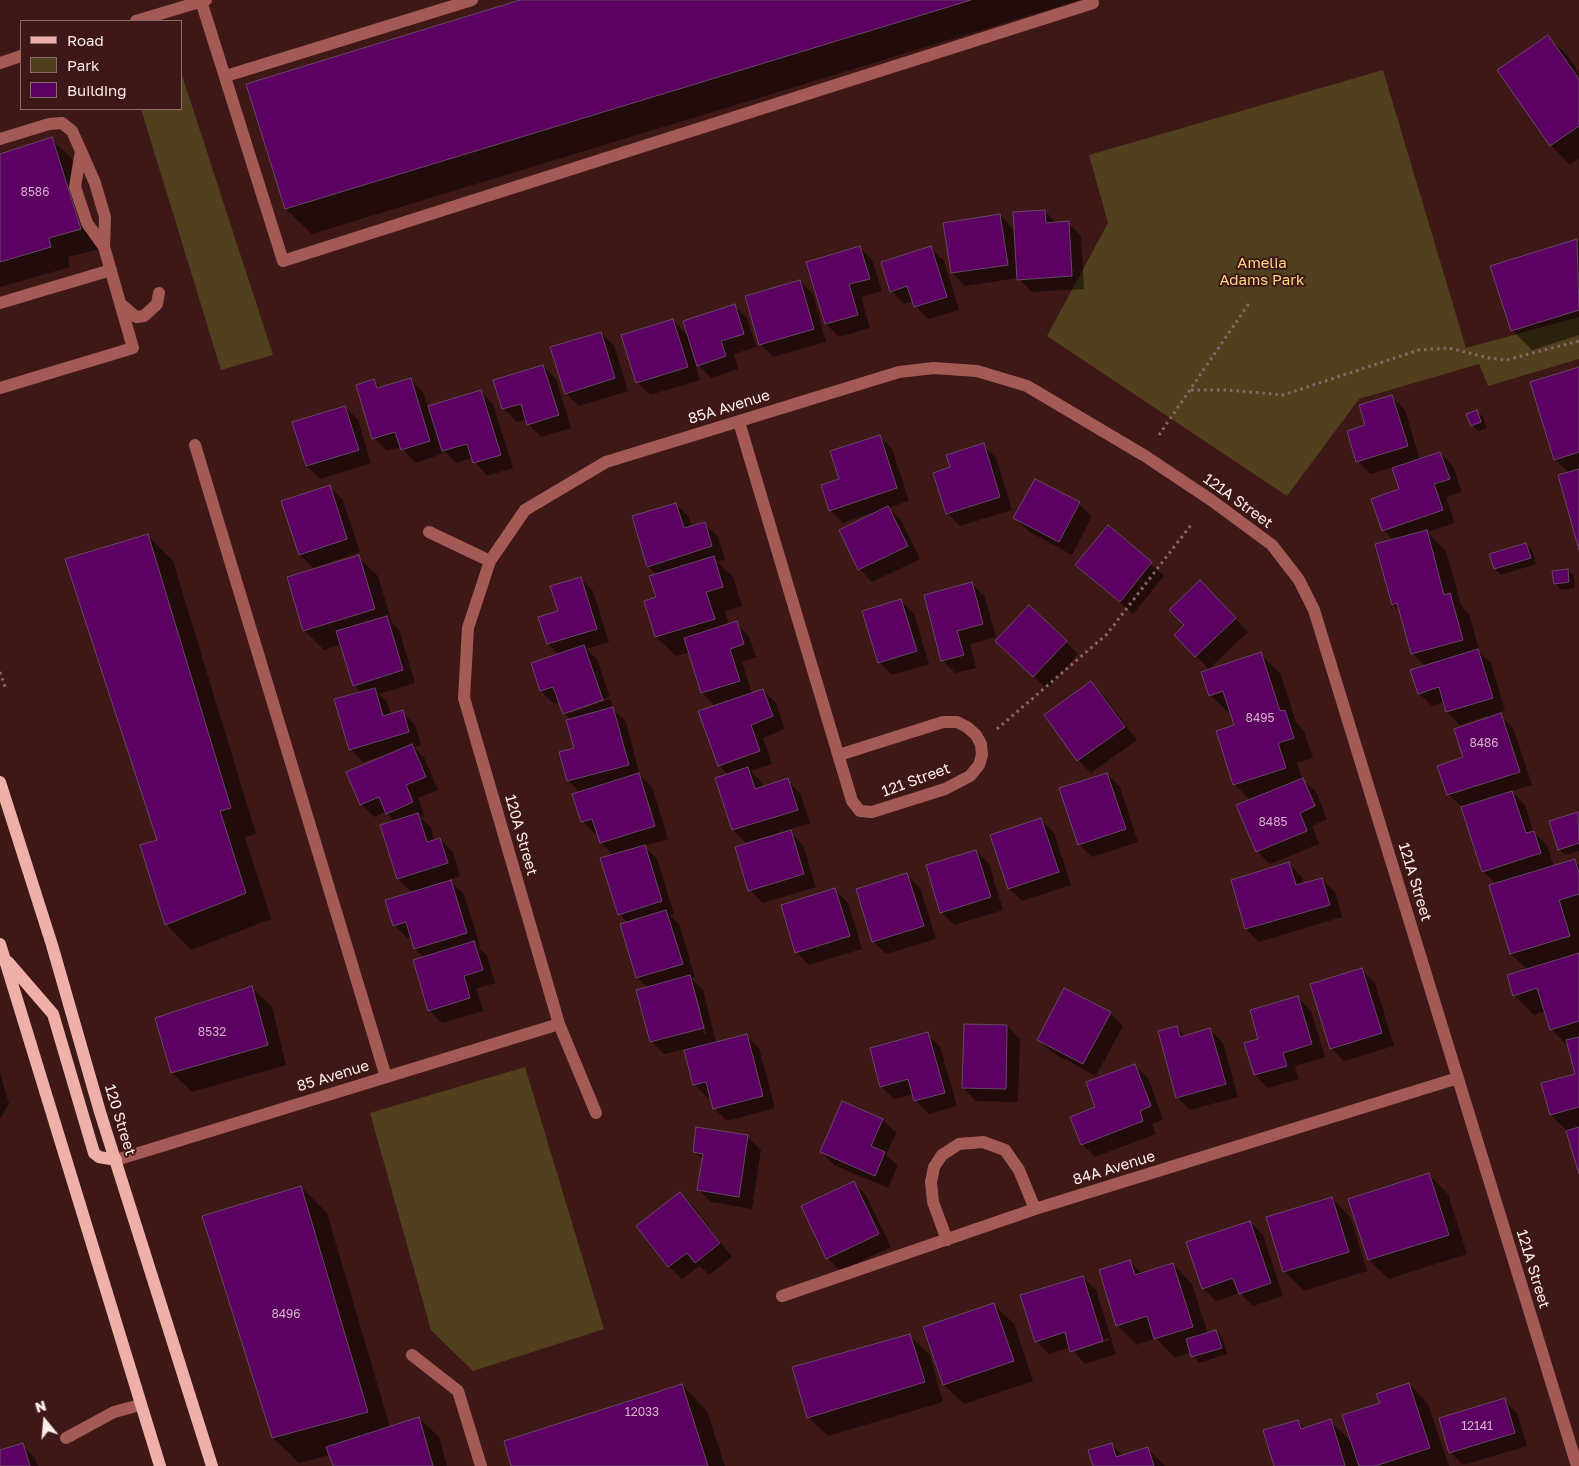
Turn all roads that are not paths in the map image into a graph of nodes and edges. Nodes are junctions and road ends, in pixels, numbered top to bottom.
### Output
1 (472, 0) edge
2 (1092, 0) edge
3 (204, 1) edge
4 (139, 20) edge
5 (20, 56) edge
6 (0, 63) edge
7 (226, 76) junction
8 (0, 139) edge
9 (81, 151) junction
10 (104, 247) junction
11 (111, 270) junction
12 (159, 293) dead end
13 (0, 302) edge
14 (122, 305) junction
15 (0, 388) edge
16 (1073, 413) joint
17 (740, 422) junction
18 (195, 445) dead end
19 (429, 532) dead end
20 (490, 561) junction
21 (839, 755) junction
22 (0, 782) edge
23 (0, 944) edge
24 (4, 958) junction
25 (559, 1024) junction
26 (386, 1077) junction
27 (1458, 1078) junction
28 (596, 1114) dead end
29 (116, 1160) junction
30 (1035, 1209) junction
31 (948, 1240) junction
32 (782, 1296) dead end
33 (412, 1356) dead end
34 (140, 1405) junction
35 (66, 1438) dead end
36 (160, 1466) edge
37 (212, 1466) edge
38 (480, 1466) edge
39 (1576, 1466) edge

1 - 7 street
2 - 7 street
3 - 4 street
3 - 7 street
5 - 6 street
8 - 9 street
9 - 10 street
9 - 10 street
10 - 11 street
11 - 13 street
11 - 14 street
12 - 14 street
14 - 15 street
16 - 17 street, 85A Avenue
16 - 27 street, 121A Street
17 - 20 street, 85A Avenue
17 - 21 street, 121 Street
18 - 26 street
19 - 20 street
20 - 25 street, 120A Street
21 - 21 street, 121 Street
22 - 29 main road, 120 Street
23 - 24 main road
24 - 29 main road
24 - 34 main road
25 - 26 street, 85 Avenue
25 - 28 street, 120A Street
26 - 29 street, 85 Avenue
27 - 30 street, 84A Avenue
27 - 39 street, 121A Street
29 - 37 main road, 120 Street
30 - 31 street, 84A Avenue
30 - 31 street
31 - 32 street, 84A Avenue
33 - 38 street
34 - 35 street
34 - 36 main road

